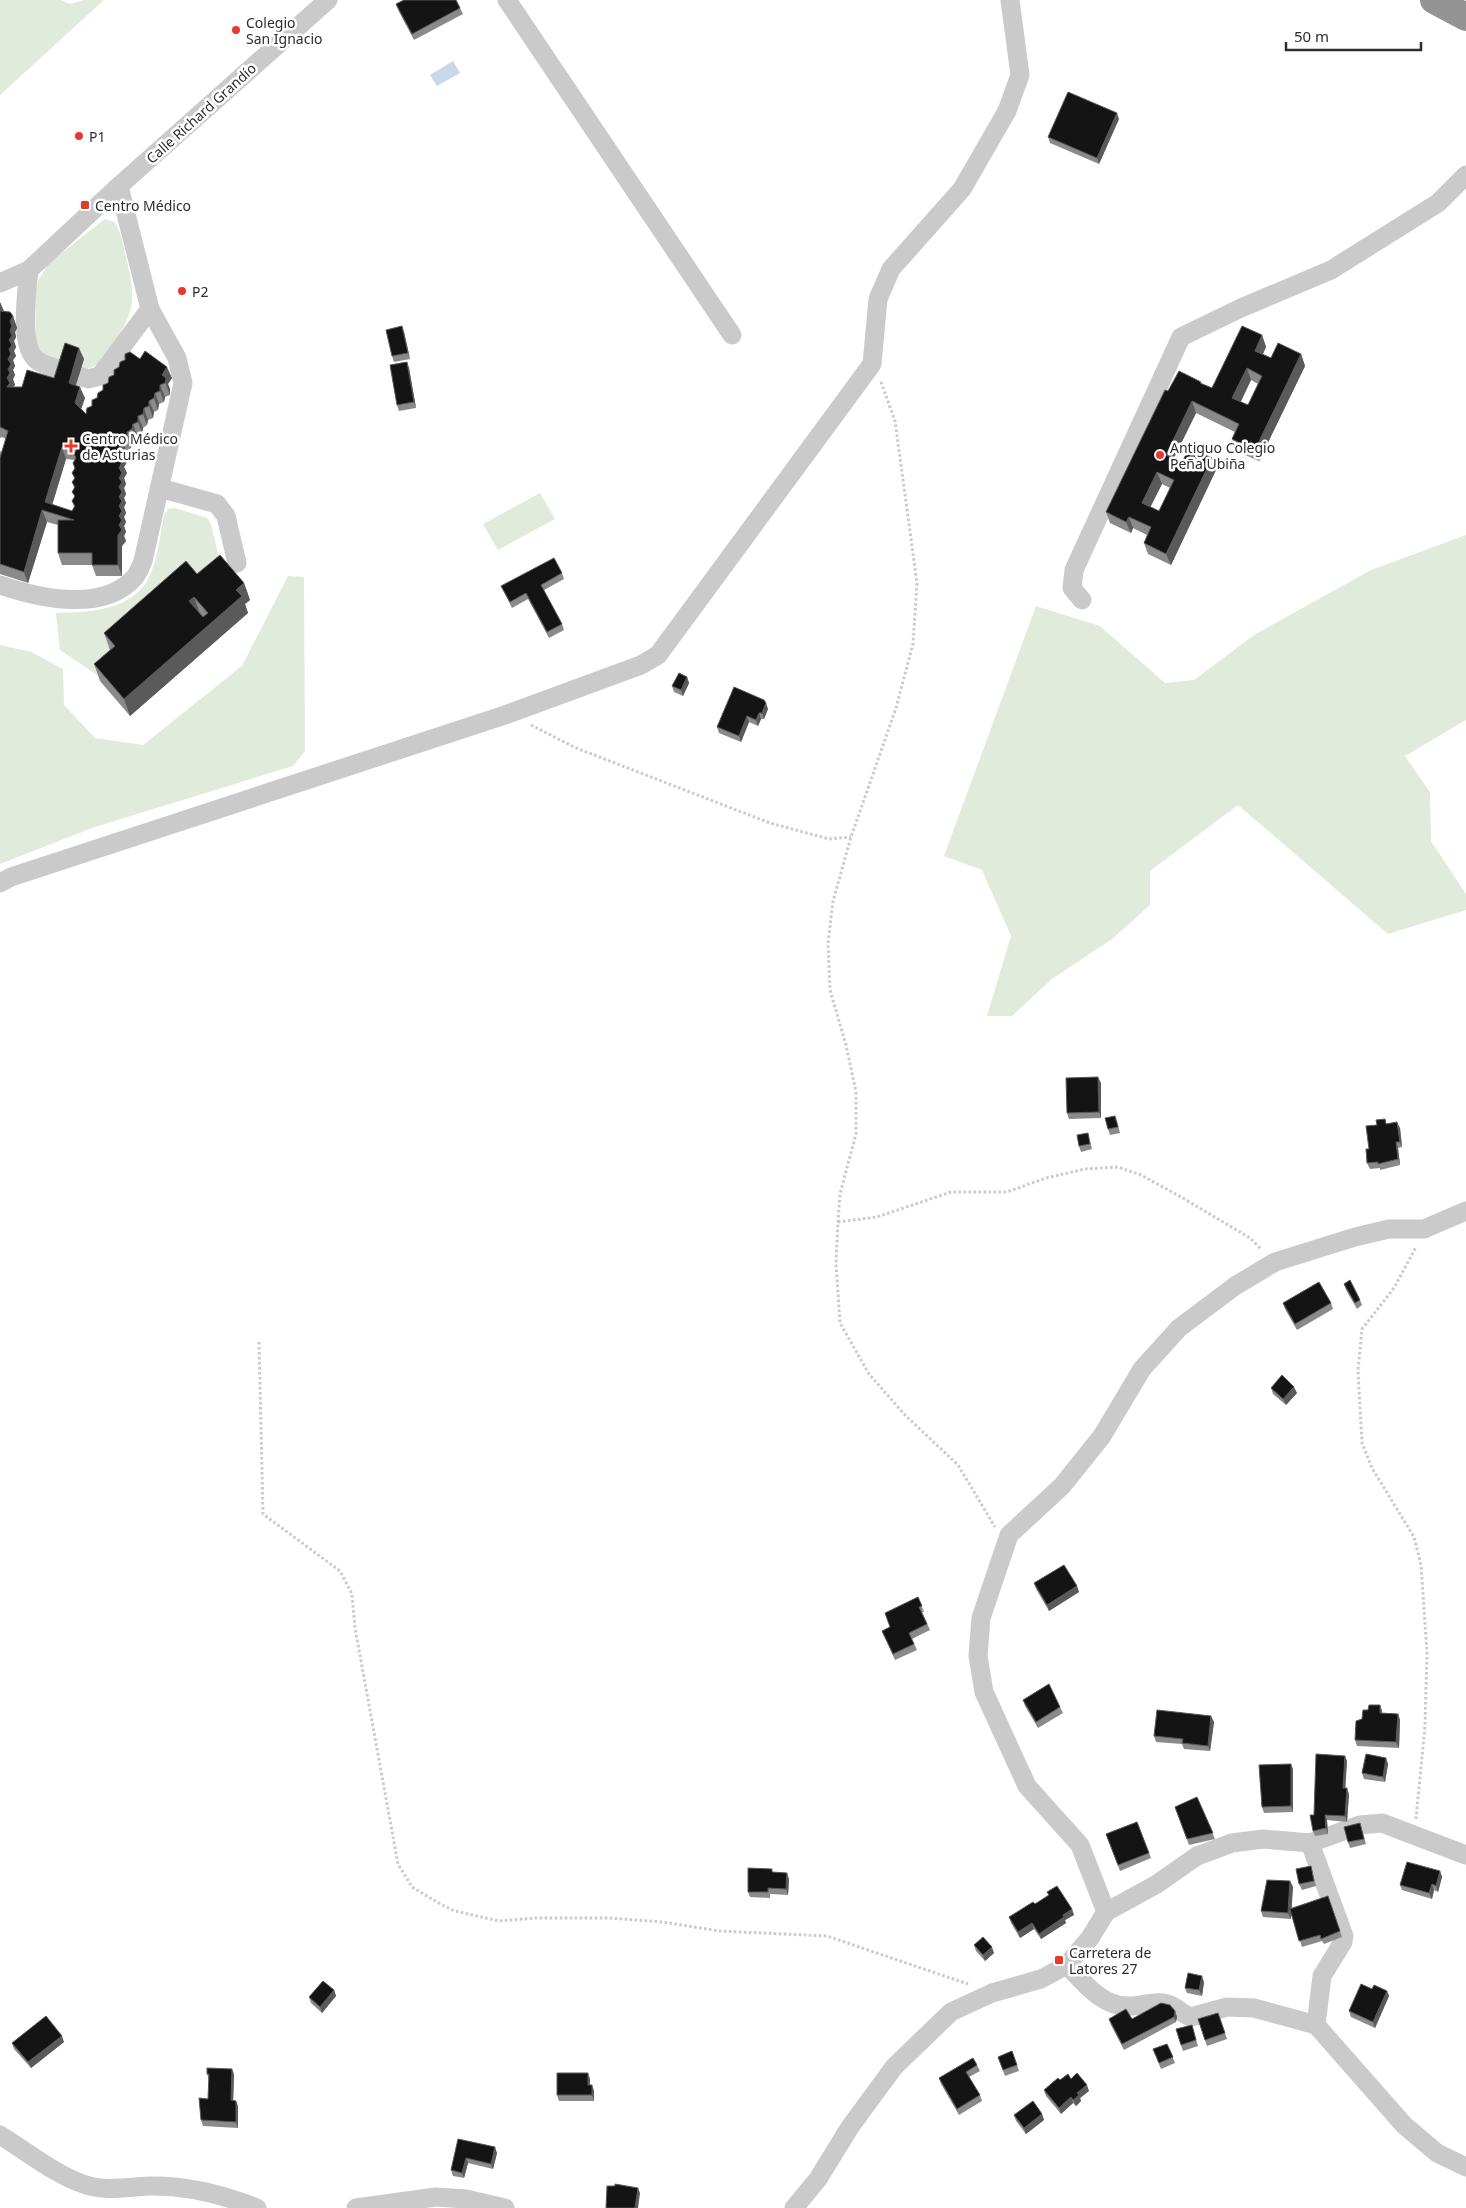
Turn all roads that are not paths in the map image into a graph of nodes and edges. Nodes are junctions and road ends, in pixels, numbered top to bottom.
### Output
1 (328, 0) edge
2 (507, 0) edge
3 (1010, 0) edge
4 (1434, 0) edge
5 (1466, 17) edge
6 (1466, 175) edge
7 (119, 186) junction
8 (29, 270) junction
9 (0, 283) edge
10 (150, 308) junction
11 (732, 335) dead end
12 (160, 488) junction
13 (237, 563) dead end
14 (0, 585) edge
15 (1082, 600) dead end
16 (0, 883) edge
17 (1466, 1211) edge
18 (1310, 1843) junction
19 (1466, 1855) edge
20 (1106, 1912) junction
21 (1067, 1965) junction
22 (1316, 2025) junction
23 (0, 2135) edge
24 (1466, 2167) edge
25 (257, 2208) edge
26 (356, 2208) edge
27 (506, 2208) edge
28 (794, 2208) edge

1 - 7 street, Calle Richard Grandío
2 - 11 street
3 - 16 street
4 - 5 highway
6 - 15 street
7 - 8 street, Calle Richard Grandío
7 - 10 street
8 - 9 street, Calle Richard Grandío
8 - 10 street
10 - 12 street
12 - 13 street
12 - 14 street
17 - 20 street
18 - 19 street
18 - 20 street
18 - 22 street
20 - 21 street
21 - 22 street
21 - 28 street
22 - 24 street
23 - 25 street
26 - 27 street

